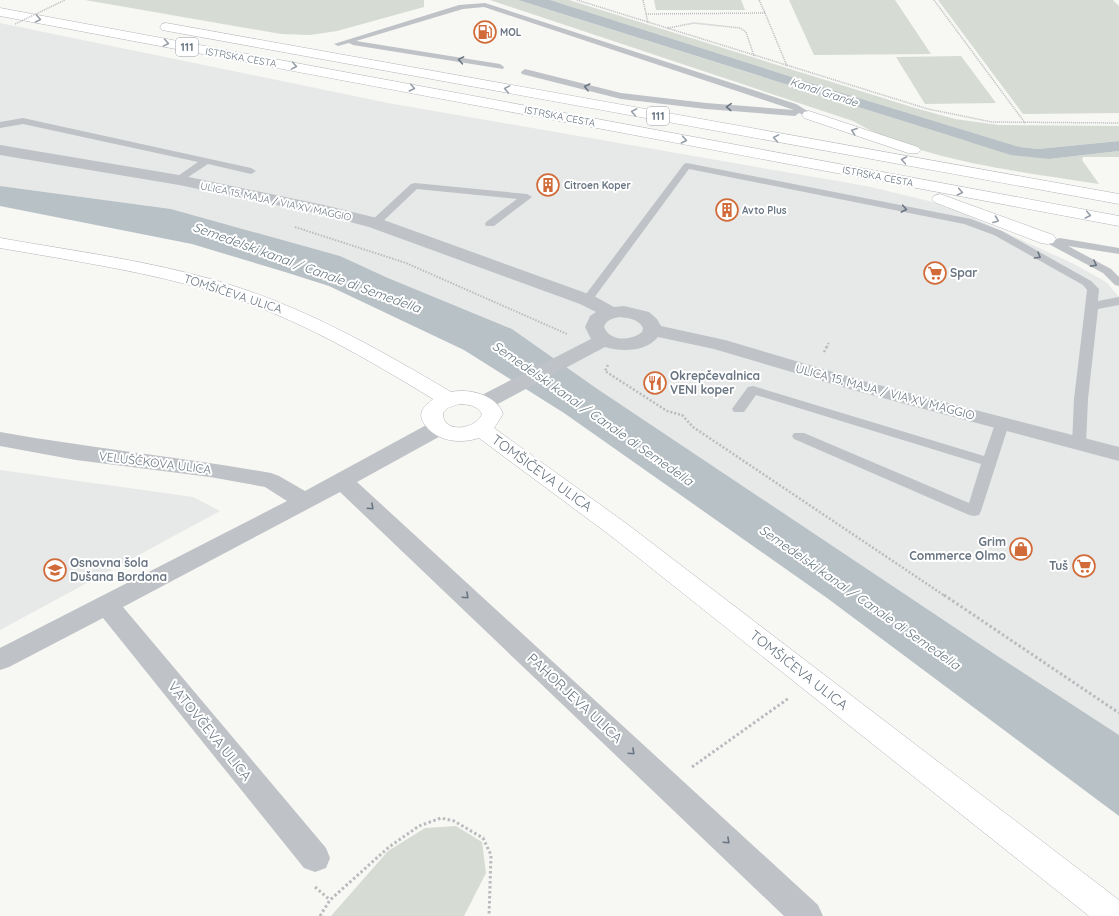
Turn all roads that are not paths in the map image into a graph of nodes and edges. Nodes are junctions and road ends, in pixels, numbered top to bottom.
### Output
1 (463, 0) edge
2 (475, 4) junction
3 (0, 12) edge
4 (156, 26) dead end
5 (249, 42) junction
6 (338, 44) junction
7 (500, 67) dead end
8 (525, 72) dead end
9 (810, 115) junction
10 (0, 125) edge
11 (0, 150) edge
12 (206, 161) junction
13 (798, 161) junction
14 (251, 171) dead end
15 (179, 180) junction
16 (1066, 190) junction
17 (1119, 199) edge
18 (1119, 221) edge
19 (375, 223) junction
20 (490, 224) dead end
21 (1047, 239) junction
22 (0, 243) edge
23 (1119, 251) edge
24 (1119, 283) edge
25 (587, 300) junction
26 (1119, 301) edge
27 (1092, 306) junction
28 (611, 312) junction
29 (652, 330) junction
30 (592, 346) junction
31 (447, 400) junction
32 (485, 402) junction
33 (739, 409) dead end
34 (1002, 424) junction
35 (438, 428) junction
36 (481, 429) junction
37 (800, 436) dead end
38 (0, 440) edge
39 (1079, 444) junction
40 (1119, 454) edge
41 (989, 462) junction
42 (342, 480) junction
43 (305, 501) junction
44 (106, 604) junction
45 (0, 660) edge
46 (314, 858) dead end
47 (807, 916) edge
48 (1114, 916) edge

1 - 2 lane
2 - 6 lane
2 - 9 lane
3 -> 13 main road, ISTRSKA CESTA / 111
4 - 5 main road, ISTRSKA CESTA / 111
5 - 6 main road
16 -> 5 main road, ISTRSKA CESTA / 111
7 -> 6 lane
9 -> 8 lane
16 -> 9 main road
10 - 12 lane
11 - 15 street, ULICA 15. MAJA / VIA XV MAGGIO
12 - 14 lane
12 - 15 lane
13 -> 18 main road, ISTRSKA CESTA / 111
13 -> 21 main road
15 - 19 street, ULICA 15. MAJA / VIA XV MAGGIO
16 - 17 main road, ISTRSKA CESTA / 111
19 - 20 lane
19 - 25 street, ULICA 15. MAJA / VIA XV MAGGIO
21 - 23 lane
21 -> 24 lane
22 - 31 main road, TOMŠIČEVA ULICA
25 -> 27 lane
25 - 28 street, ULICA 15. MAJA / VIA XV MAGGIO
26 - 27 lane
27 - 39 lane
28 - 29 street, ULICA 15. MAJA / VIA XV MAGGIO
28 - 30 street
29 - 30 street
29 - 34 street, ULICA 15. MAJA / VIA XV MAGGIO
30 - 32 street
31 - 32 main road
31 - 35 main road
32 - 36 main road
33 - 41 lane
34 - 39 street, ULICA 15. MAJA / VIA XV MAGGIO
34 - 41 lane
35 - 36 main road
35 - 42 street
36 - 48 main road, TOMŠIČEVA ULICA
37 - 41 lane
38 - 43 street, VELUŠČKOVA ULICA
39 - 40 street, ULICA 15. MAJA / VIA XV MAGGIO
42 - 43 street
42 -> 47 street, PAHORJEVA ULICA
43 - 44 street
44 - 45 street
44 - 46 street, VATOVČEVA ULICA

